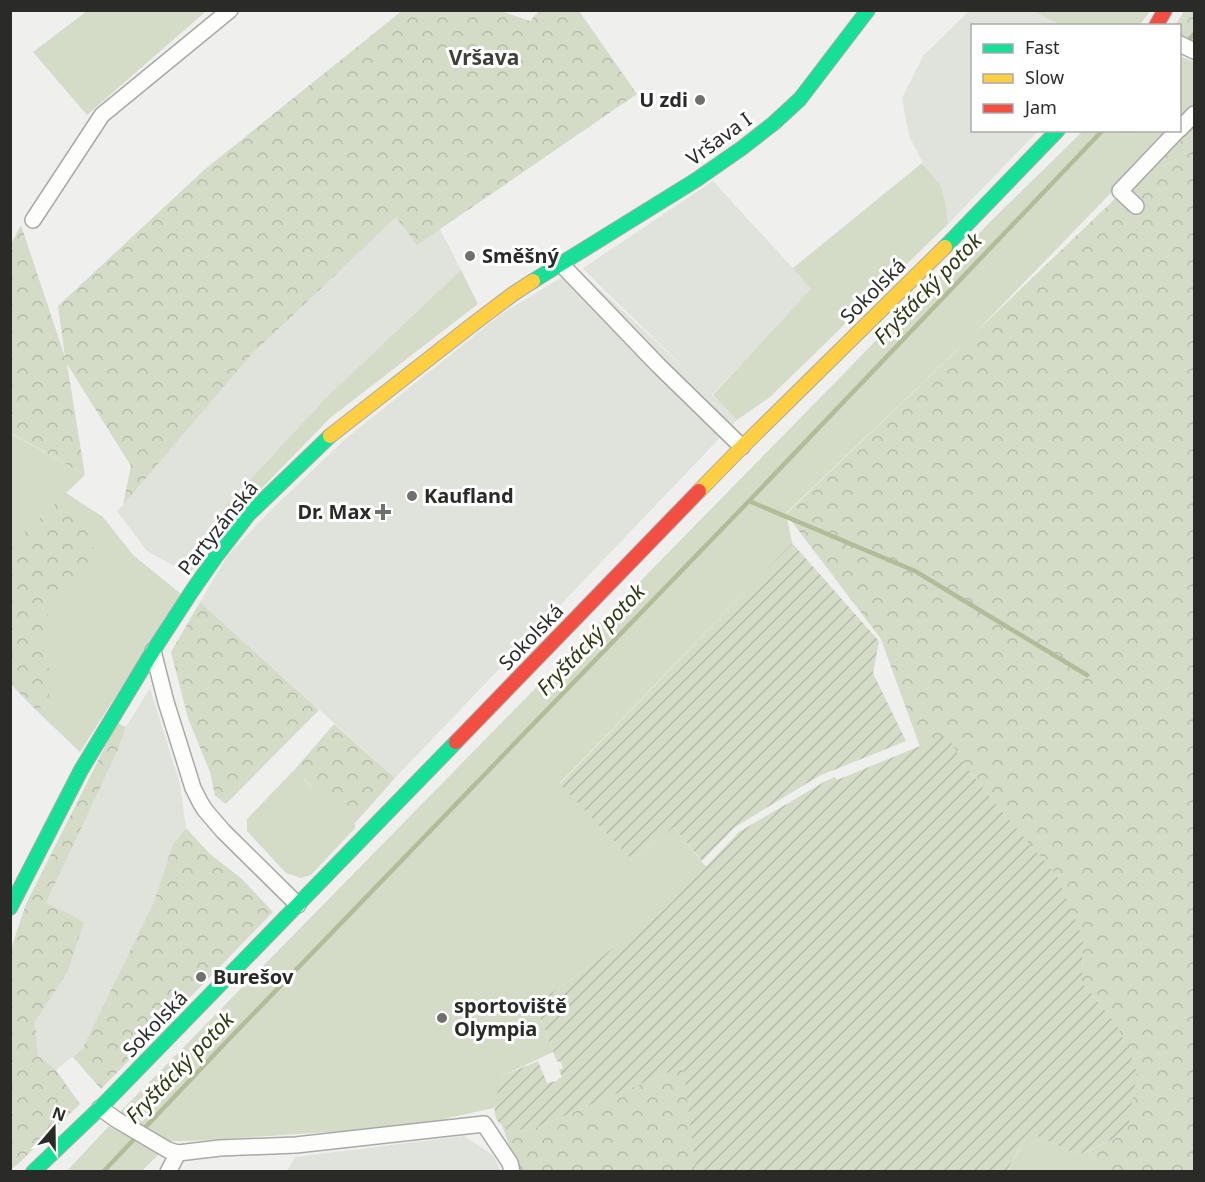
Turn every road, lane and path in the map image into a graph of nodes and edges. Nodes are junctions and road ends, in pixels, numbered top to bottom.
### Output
1 (231, 10) edge
2 (868, 10) edge
3 (1165, 10) edge
4 (1157, 24) edge
5 (1194, 114) edge
6 (1181, 128) edge
7 (1056, 132) edge
8 (1177, 132) edge
9 (1136, 206) dead end
10 (33, 220) dead end
11 (562, 264) junction
12 (742, 447) junction
13 (153, 651) junction
14 (298, 905) junction
15 (10, 908) edge
16 (100, 1108) junction
17 (170, 1150) junction
18 (33, 1172) edge
19 (168, 1172) edge
20 (512, 1172) edge

1 - 10 street
2 - 11 main road, Vršava I
3 - 4 main road
5 - 6 street
7 - 12 main road, Sokolská
8 - 9 street
11 - 12 street
11 - 13 main road, Partyzánská
12 - 14 main road, Sokolská
13 - 14 street
13 - 15 main road, Partyzánská
14 - 16 main road, Sokolská
16 - 17 street
16 - 18 main road, Sokolská
17 - 19 street
17 - 20 street

